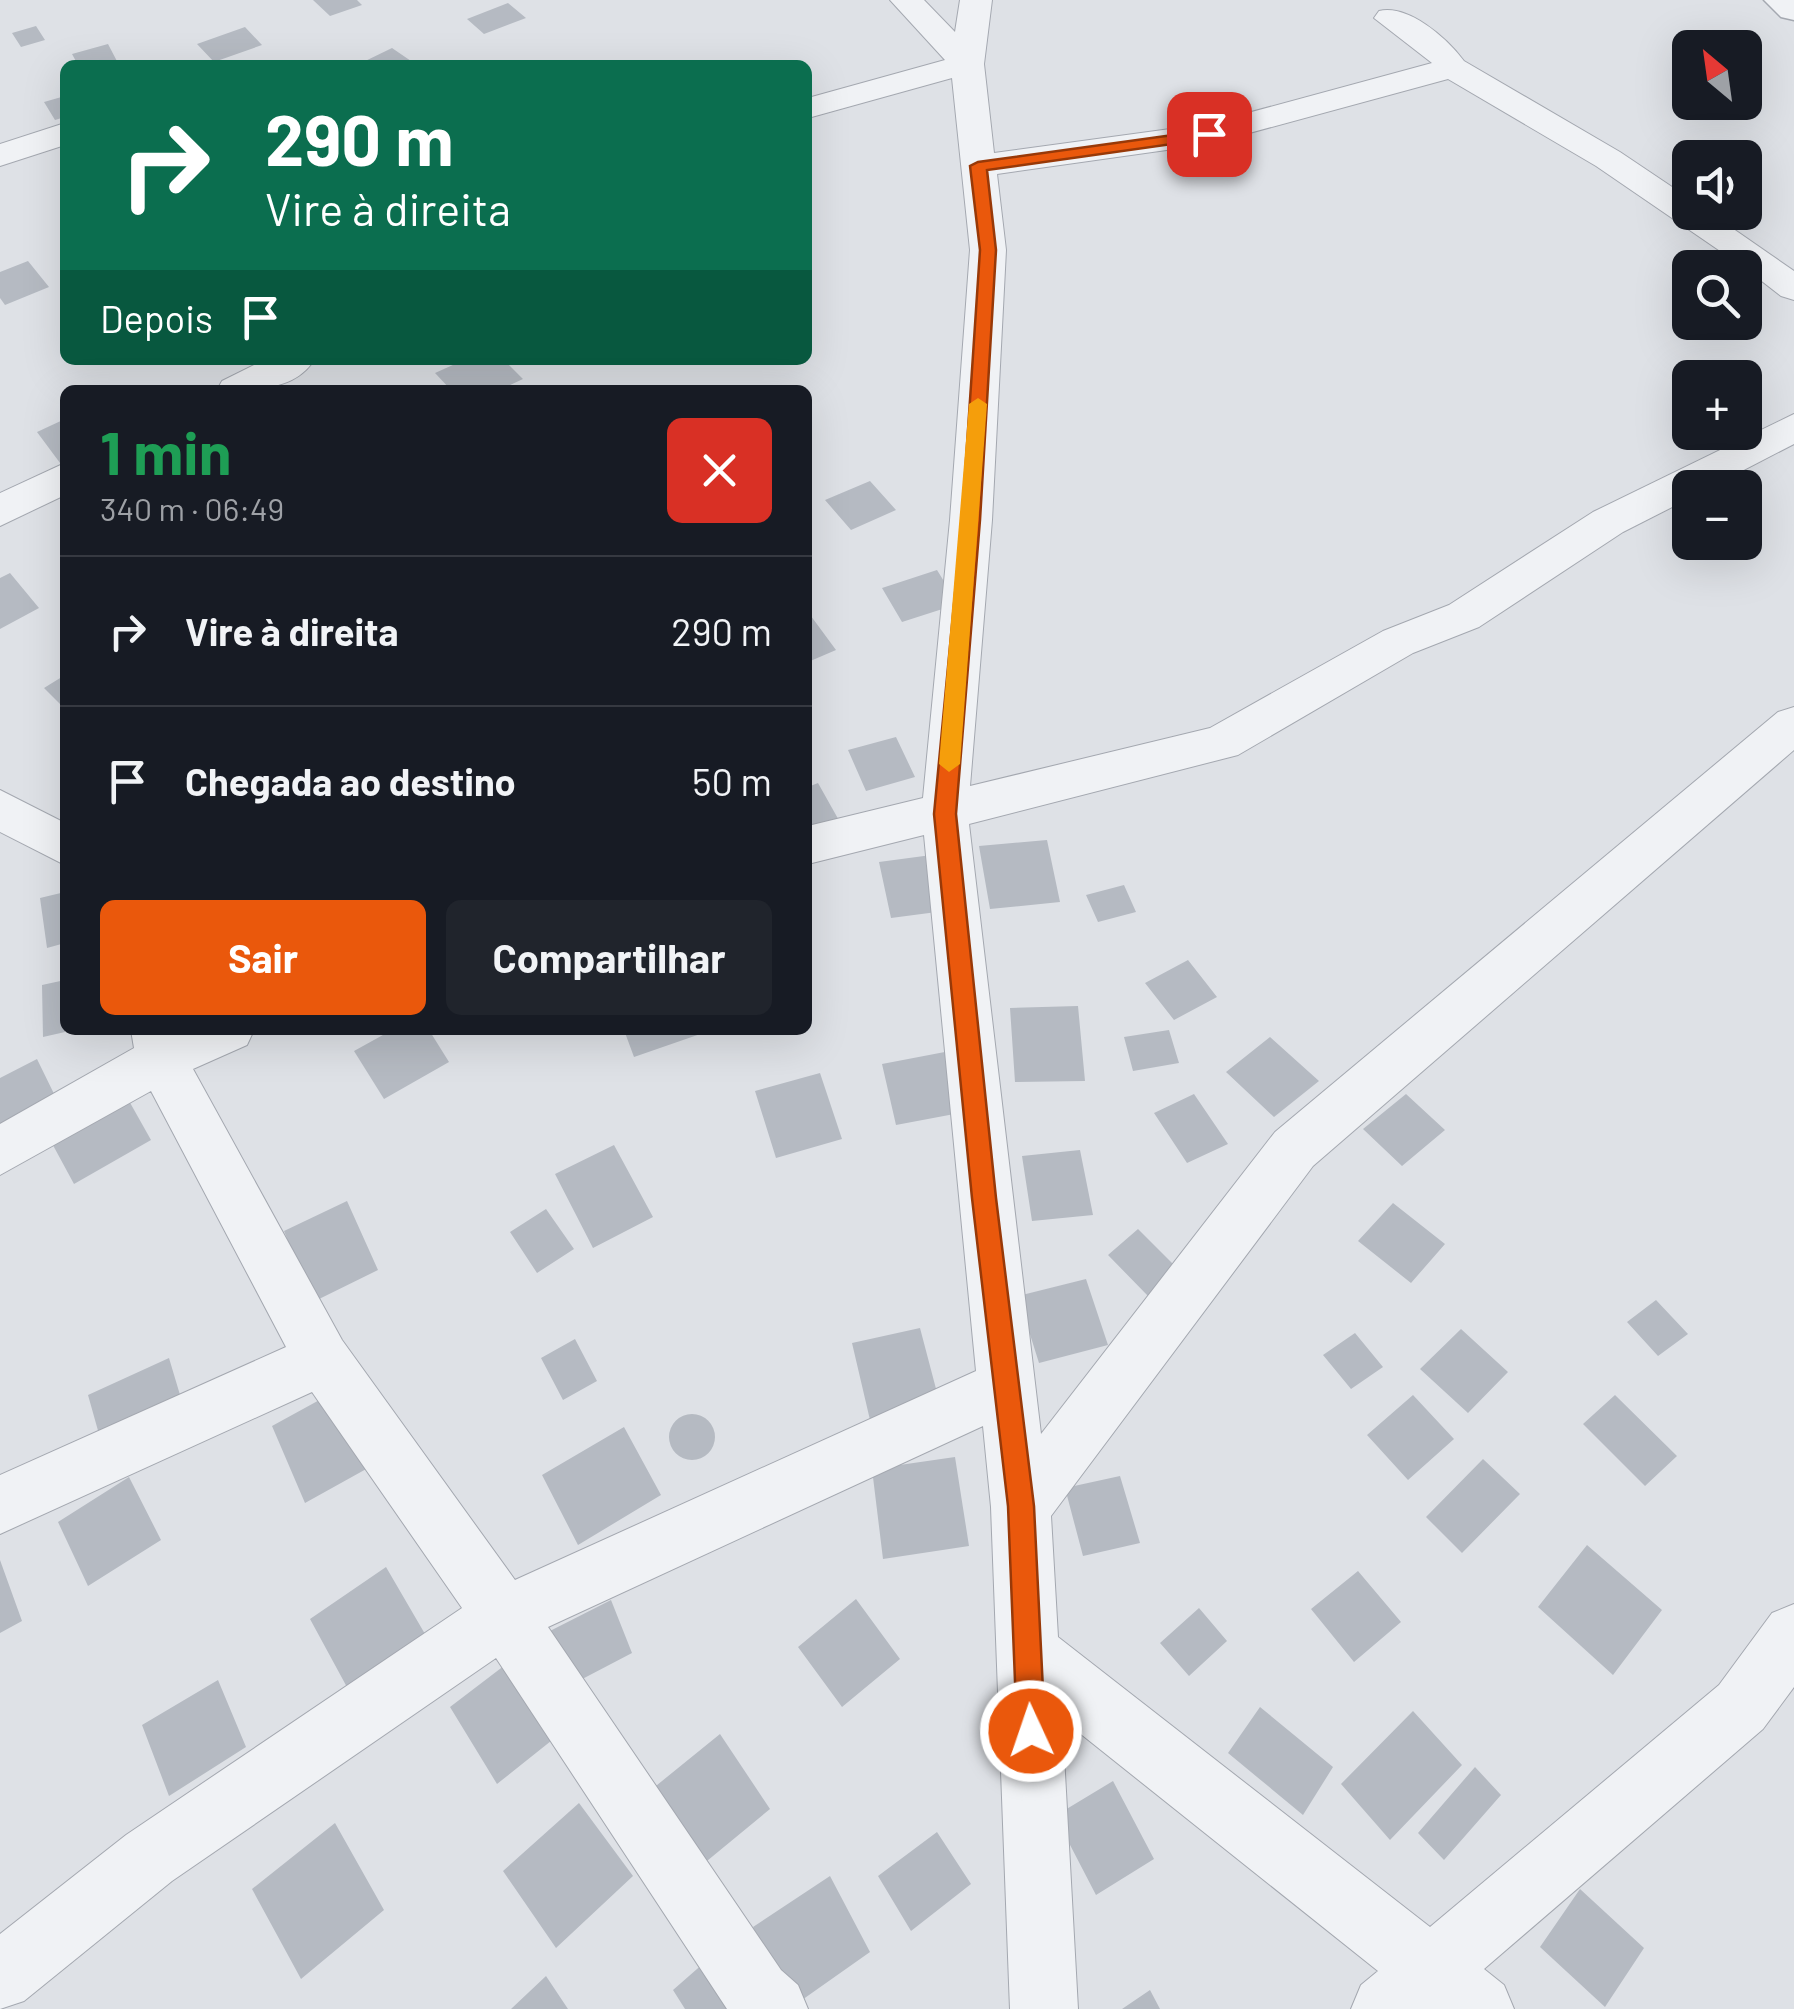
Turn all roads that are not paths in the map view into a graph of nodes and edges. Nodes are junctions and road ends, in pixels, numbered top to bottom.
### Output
1 (906, 0) edge
2 (976, 0) edge
3 (1782, 0) edge
4 (1794, 9) edge
5 (1390, 18) dead end
6 (967, 64) junction
7 (1452, 68) junction
8 (812, 107) edge
9 (60, 135) edge
10 (0, 156) edge
11 (978, 166) junction
12 (1794, 288) edge
13 (286, 365) edge
14 (246, 385) edge
15 (1794, 427) edge
16 (60, 479) edge
17 (4, 499) edge
18 (1794, 724) edge
19 (0, 808) edge
20 (945, 814) junction
21 (60, 843) edge
22 (812, 844) edge
23 (204, 1035) edge
24 (158, 1044) edge
25 (0, 1151) edge
26 (322, 1359) junction
27 (1007, 1386) junction
28 (0, 1505) edge
29 (1021, 1506) junction
30 (504, 1616) junction
31 (1794, 1635) edge
32 (1027, 1652) junction
33 (0, 1977) edge
34 (1456, 1989) edge
35 (774, 2009) edge
36 (1044, 2009) edge
37 (1385, 2009) edge

1 - 6 street
2 - 6 street
3 - 4 street
5 - 7 street
6 - 8 street
6 - 11 street
7 - 11 street
7 - 12 street
9 - 10 street
11 - 20 street
13 - 14 street
15 - 20 street
16 - 17 street
18 - 29 street
19 - 21 street
20 - 22 street
20 - 27 street
23 - 24 street
24 - 25 street
24 - 26 street
26 - 28 street
26 - 30 street
27 - 29 street
27 - 30 street
29 - 32 street
30 - 33 street
30 - 35 street
31 - 34 street
32 - 34 street
32 - 36 street
34 - 37 street

